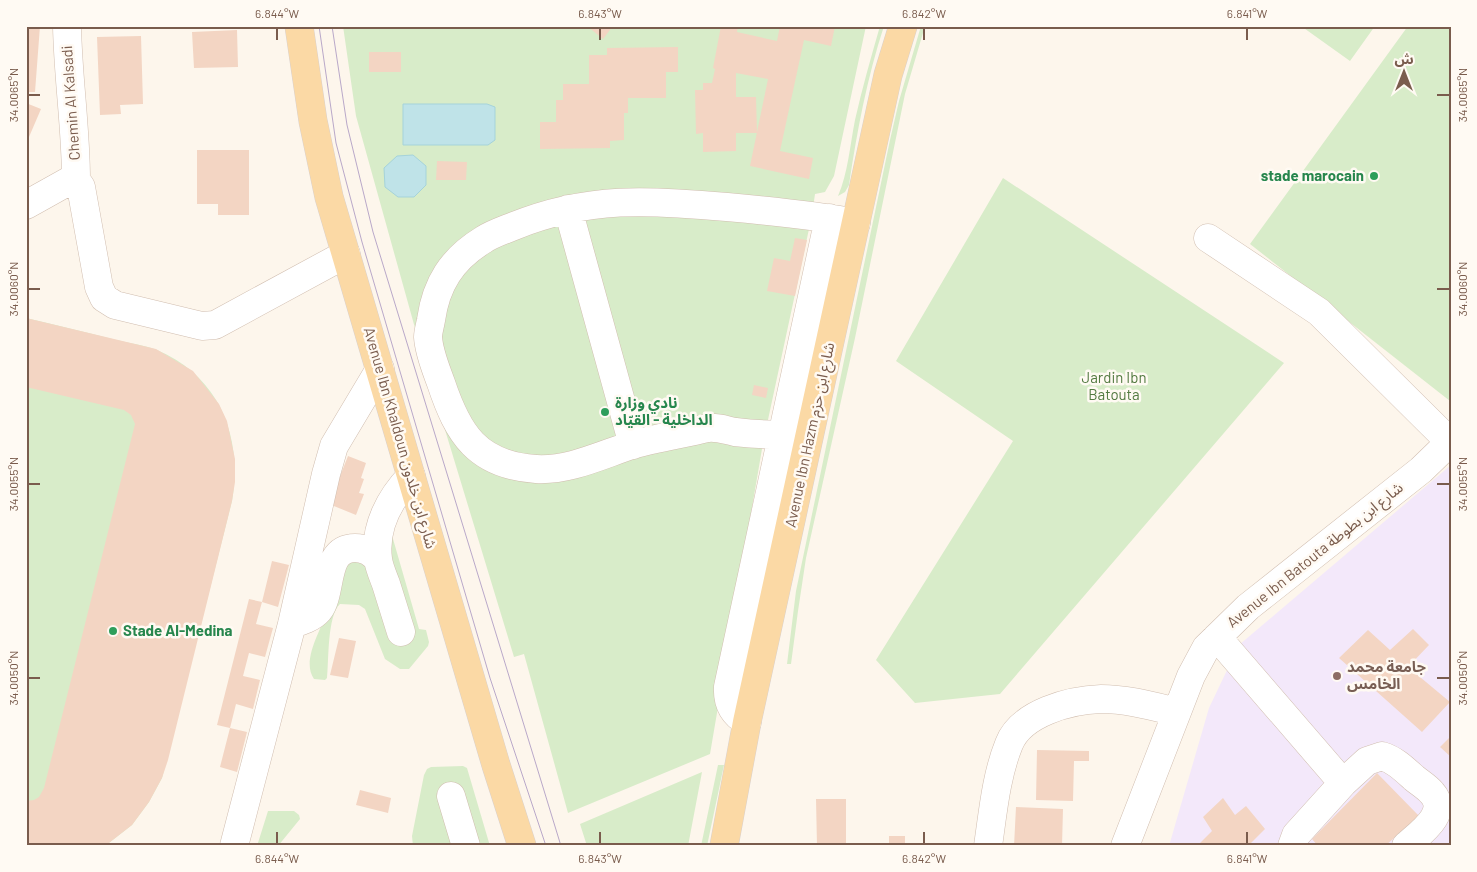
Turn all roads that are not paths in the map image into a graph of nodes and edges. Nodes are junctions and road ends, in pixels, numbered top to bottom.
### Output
1 (67, 26) edge
2 (299, 26) edge
3 (903, 26) edge
4 (76, 180) junction
5 (26, 205) edge
6 (568, 210) junction
7 (829, 218) junction
8 (856, 223) junction
9 (1208, 238) dead end
10 (346, 254) junction
11 (380, 369) junction
12 (783, 434) junction
13 (1450, 442) edge
14 (633, 445) junction
15 (411, 476) junction
16 (378, 560) junction
17 (292, 624) junction
18 (401, 632) dead end
19 (1216, 637) junction
20 (1177, 712) junction
21 (748, 722) junction
22 (1343, 783) junction
23 (451, 796) dead end
24 (234, 846) edge
25 (466, 846) edge
26 (522, 846) edge
27 (724, 846) edge
28 (988, 846) edge
29 (1125, 846) edge
30 (1292, 846) edge
31 (1406, 846) edge

1 - 4 street, Chemin Al Kalsadi
2 - 10 main road, Avenue Ibn Khaldoun شارع ابن خلدون
3 - 8 main road, Avenue Ibn Hazm شارع ابن حزم
4 - 5 street
4 - 10 street, Chemin Al Kalsadi
6 - 7 street
6 - 14 street
6 - 14 street
7 - 8 street
7 - 12 street
8 - 21 main road, Avenue Ibn Hazm شارع ابن حزم
9 - 13 street
10 - 11 main road, Avenue Ibn Khaldoun شارع ابن خلدون
11 - 15 main road, Avenue Ibn Khaldoun شارع ابن خلدون
11 - 17 street
12 - 14 street
12 - 21 street
13 - 19 street, Avenue Ibn Batouta شارع ابن بطوطة
15 - 16 street
15 - 26 main road, Avenue Ibn Khaldoun شارع ابن خلدون
16 - 17 street
16 - 18 street
17 - 24 street
19 - 20 street, Avenue Ibn Batouta شارع ابن بطوطة
19 - 22 street
20 - 28 street
20 - 29 street, Avenue Ibn Batouta شارع ابن بطوطة
21 - 27 main road, Avenue Ibn Hazm شارع ابن حزم
22 - 30 street
22 - 31 street
23 - 25 street

